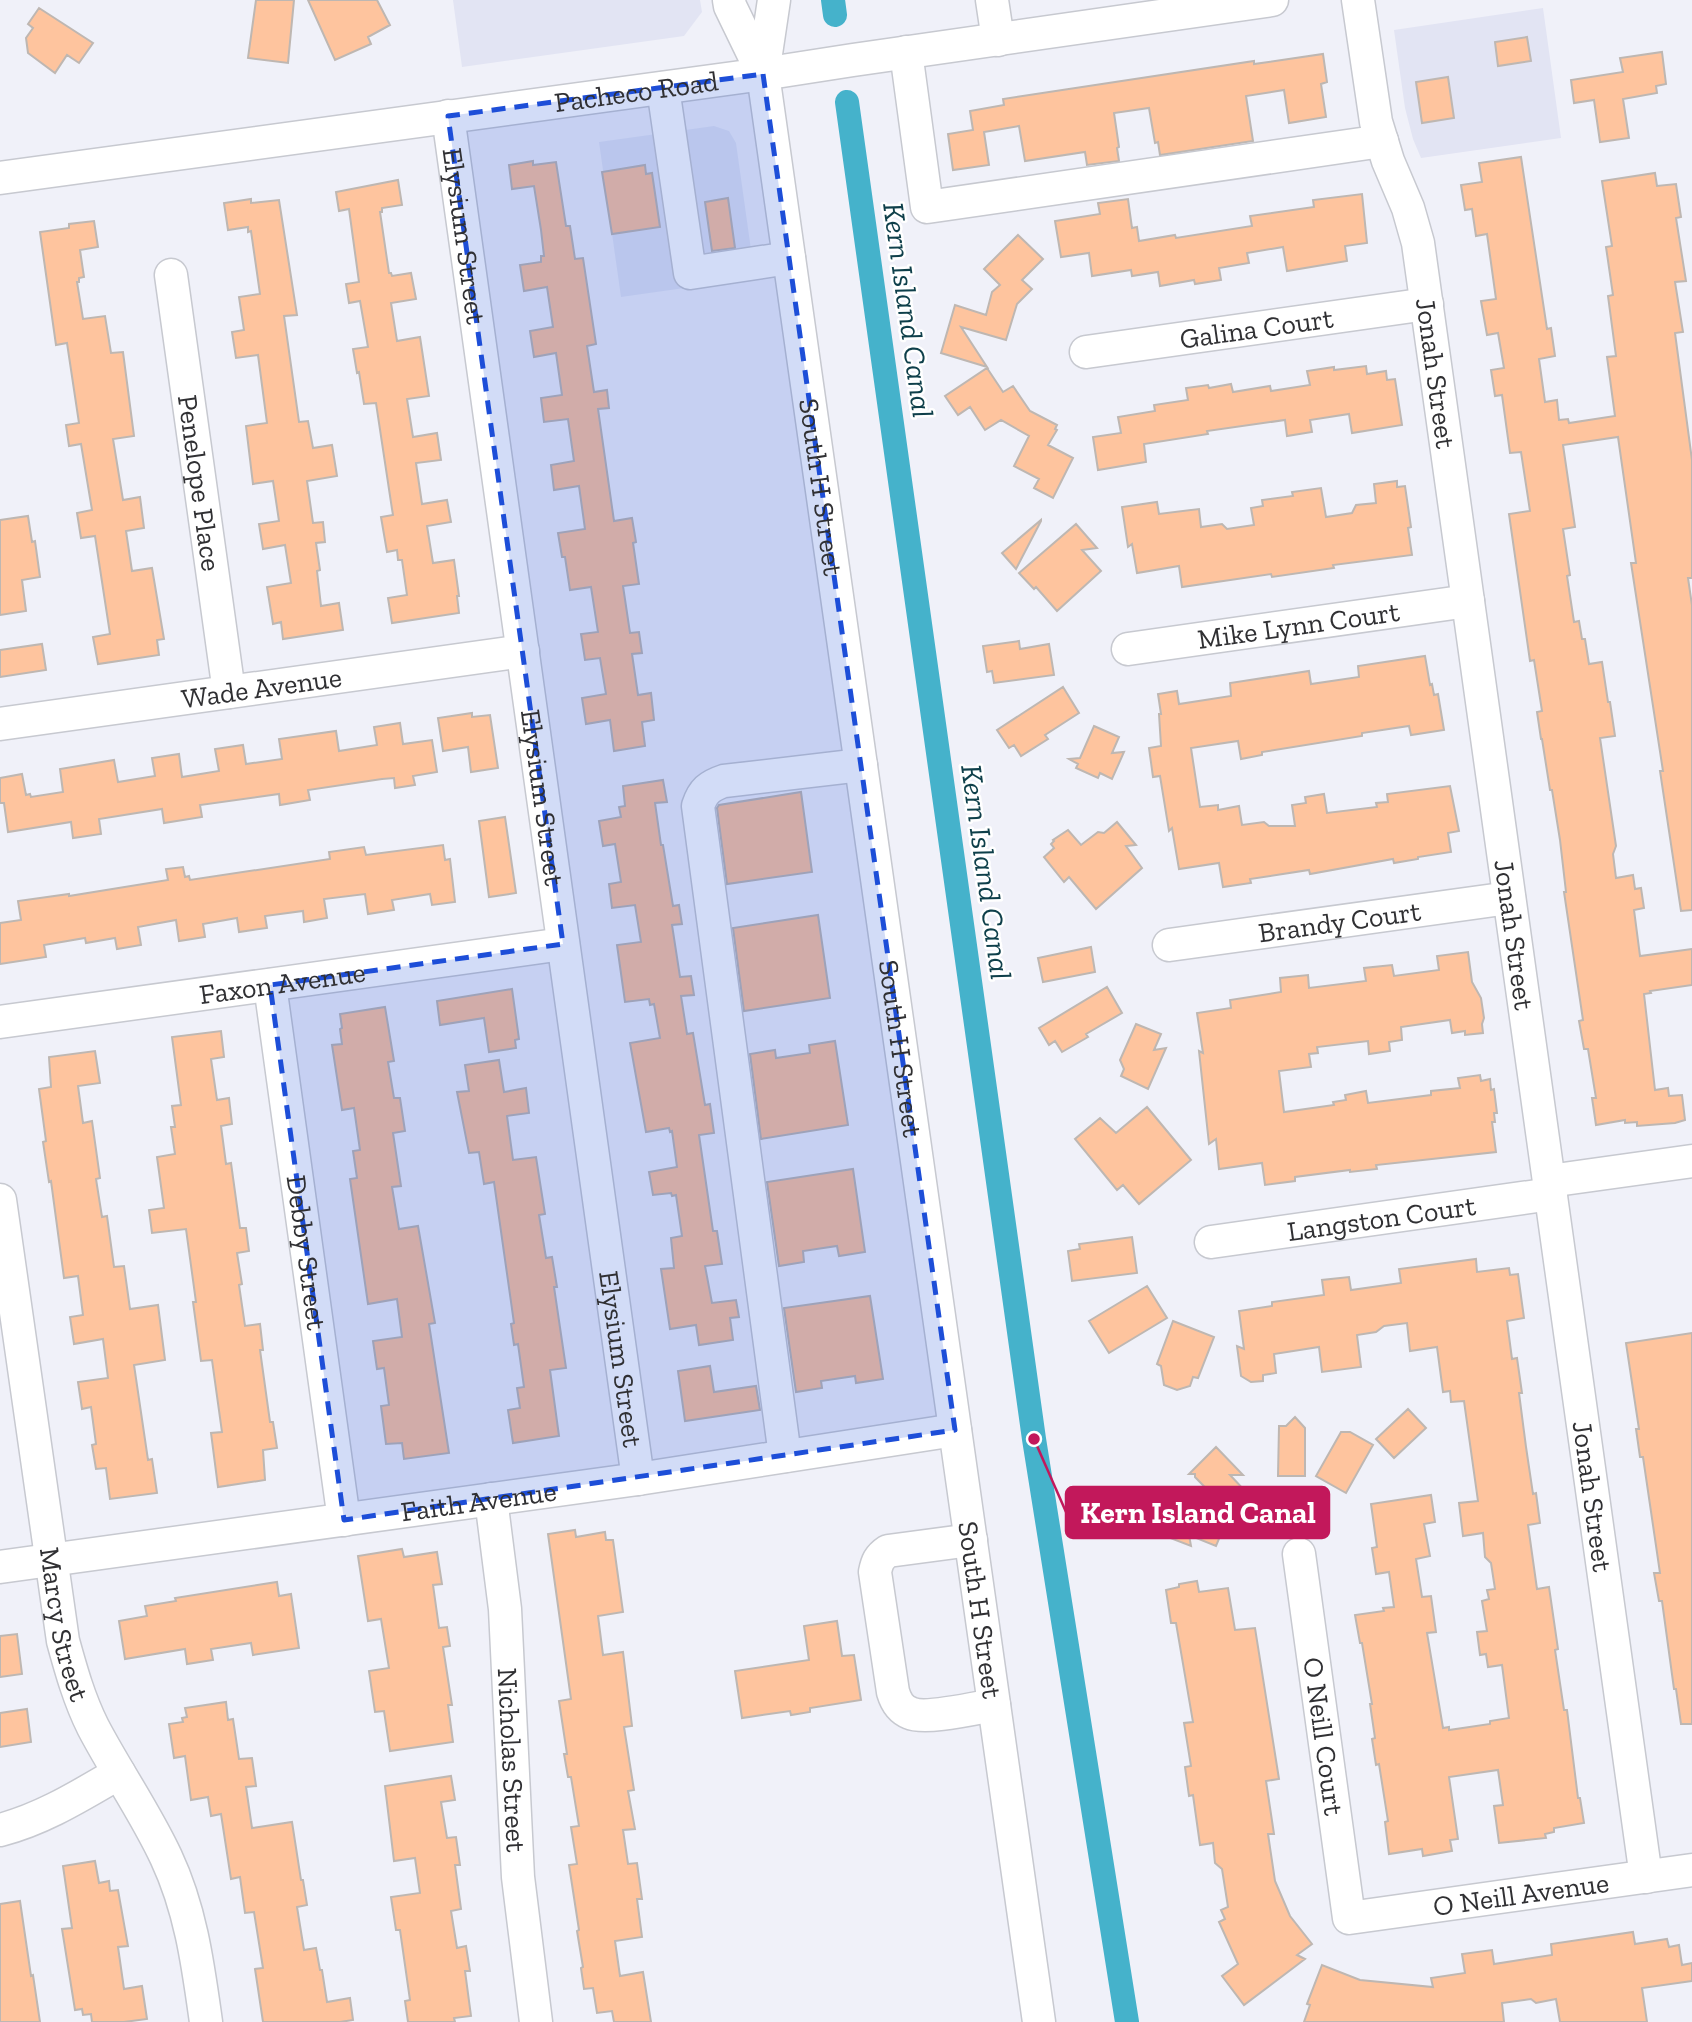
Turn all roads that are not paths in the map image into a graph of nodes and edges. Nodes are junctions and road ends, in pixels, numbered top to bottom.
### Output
1 (729, 0) edge
2 (774, 0) edge
3 (992, 0) edge
4 (1272, 0) edge
5 (1358, 0) edge
6 (998, 40) junction
7 (906, 52) junction
8 (763, 74) junction
9 (663, 88) junction
10 (448, 116) junction
11 (1382, 141) junction
12 (0, 178) edge
13 (789, 258) junction
14 (171, 275) dead end
15 (1427, 304) junction
16 (1086, 352) dead end
17 (1468, 601) junction
18 (1128, 649) dead end
19 (523, 651) junction
20 (229, 692) junction
21 (0, 724) edge
22 (861, 765) junction
23 (1510, 898) junction
24 (564, 944) junction
25 (1169, 946) dead end
26 (270, 985) junction
27 (0, 1022) edge
28 (1692, 1161) edge
29 (1550, 1188) junction
30 (0, 1200) edge
31 (1211, 1242) dead end
32 (955, 1430) junction
33 (785, 1456) junction
34 (638, 1479) junction
35 (491, 1499) junction
36 (344, 1520) junction
37 (971, 1540) junction
38 (1299, 1554) dead end
39 (50, 1560) junction
40 (0, 1567) edge
41 (994, 1705) junction
42 (119, 1773) junction
43 (0, 1830) edge
44 (1692, 1870) edge
45 (1646, 1877) junction
46 (1349, 1918) joint
47 (206, 2022) edge
48 (536, 2022) edge
49 (1039, 2022) edge

1 - 8 street, South H Street
2 - 8 street, South H Street
3 - 6 street
4 - 6 street, Pacheco Road
5 - 11 street, Jonah Street
6 - 7 street, Pacheco Road
7 - 8 street, Pacheco Road
7 - 11 street
8 - 9 street, Pacheco Road
8 - 13 street, South H Street
9 - 10 street, Pacheco Road
9 - 13 street
10 - 12 street, Pacheco Road
10 - 19 street, Elysium Street
11 - 15 street, Jonah Street
13 - 22 street, South H Street
14 - 20 street, Penelope Place
15 - 16 street, Galina Court
15 - 17 street, Jonah Street
17 - 18 street, Mike Lynn Court
17 - 23 street, Jonah Street
19 - 20 street, Wade Avenue
19 - 24 street, Elysium Street
20 - 21 street, Wade Avenue
22 - 32 street, South H Street
22 - 33 street
23 - 25 street, Brandy Court
23 - 29 street, Jonah Street
24 - 26 street, Faxon Avenue
24 - 34 street, Elysium Street
26 - 27 street, Faxon Avenue
26 - 36 street, Debby Street
28 - 29 street, Langston Court
29 - 31 street, Langston Court
29 - 45 street, Jonah Street
30 - 39 street, Marcy Street
32 - 33 street, Faith Avenue
32 - 37 street, South H Street
33 - 34 street, Faith Avenue
34 - 35 street, Faith Avenue
35 - 36 street, Faith Avenue
35 - 48 street, Nicholas Street
36 - 39 street, Faith Avenue
37 - 41 street, South H Street
37 - 41 street
38 - 46 street, O Neill Court
39 - 40 street, Faith Avenue
39 - 42 street, Marcy Street
41 - 49 street, South H Street
42 - 43 street
42 - 47 street, Marcy Street
44 - 45 street, O Neill Avenue
45 - 46 street, O Neill Avenue

